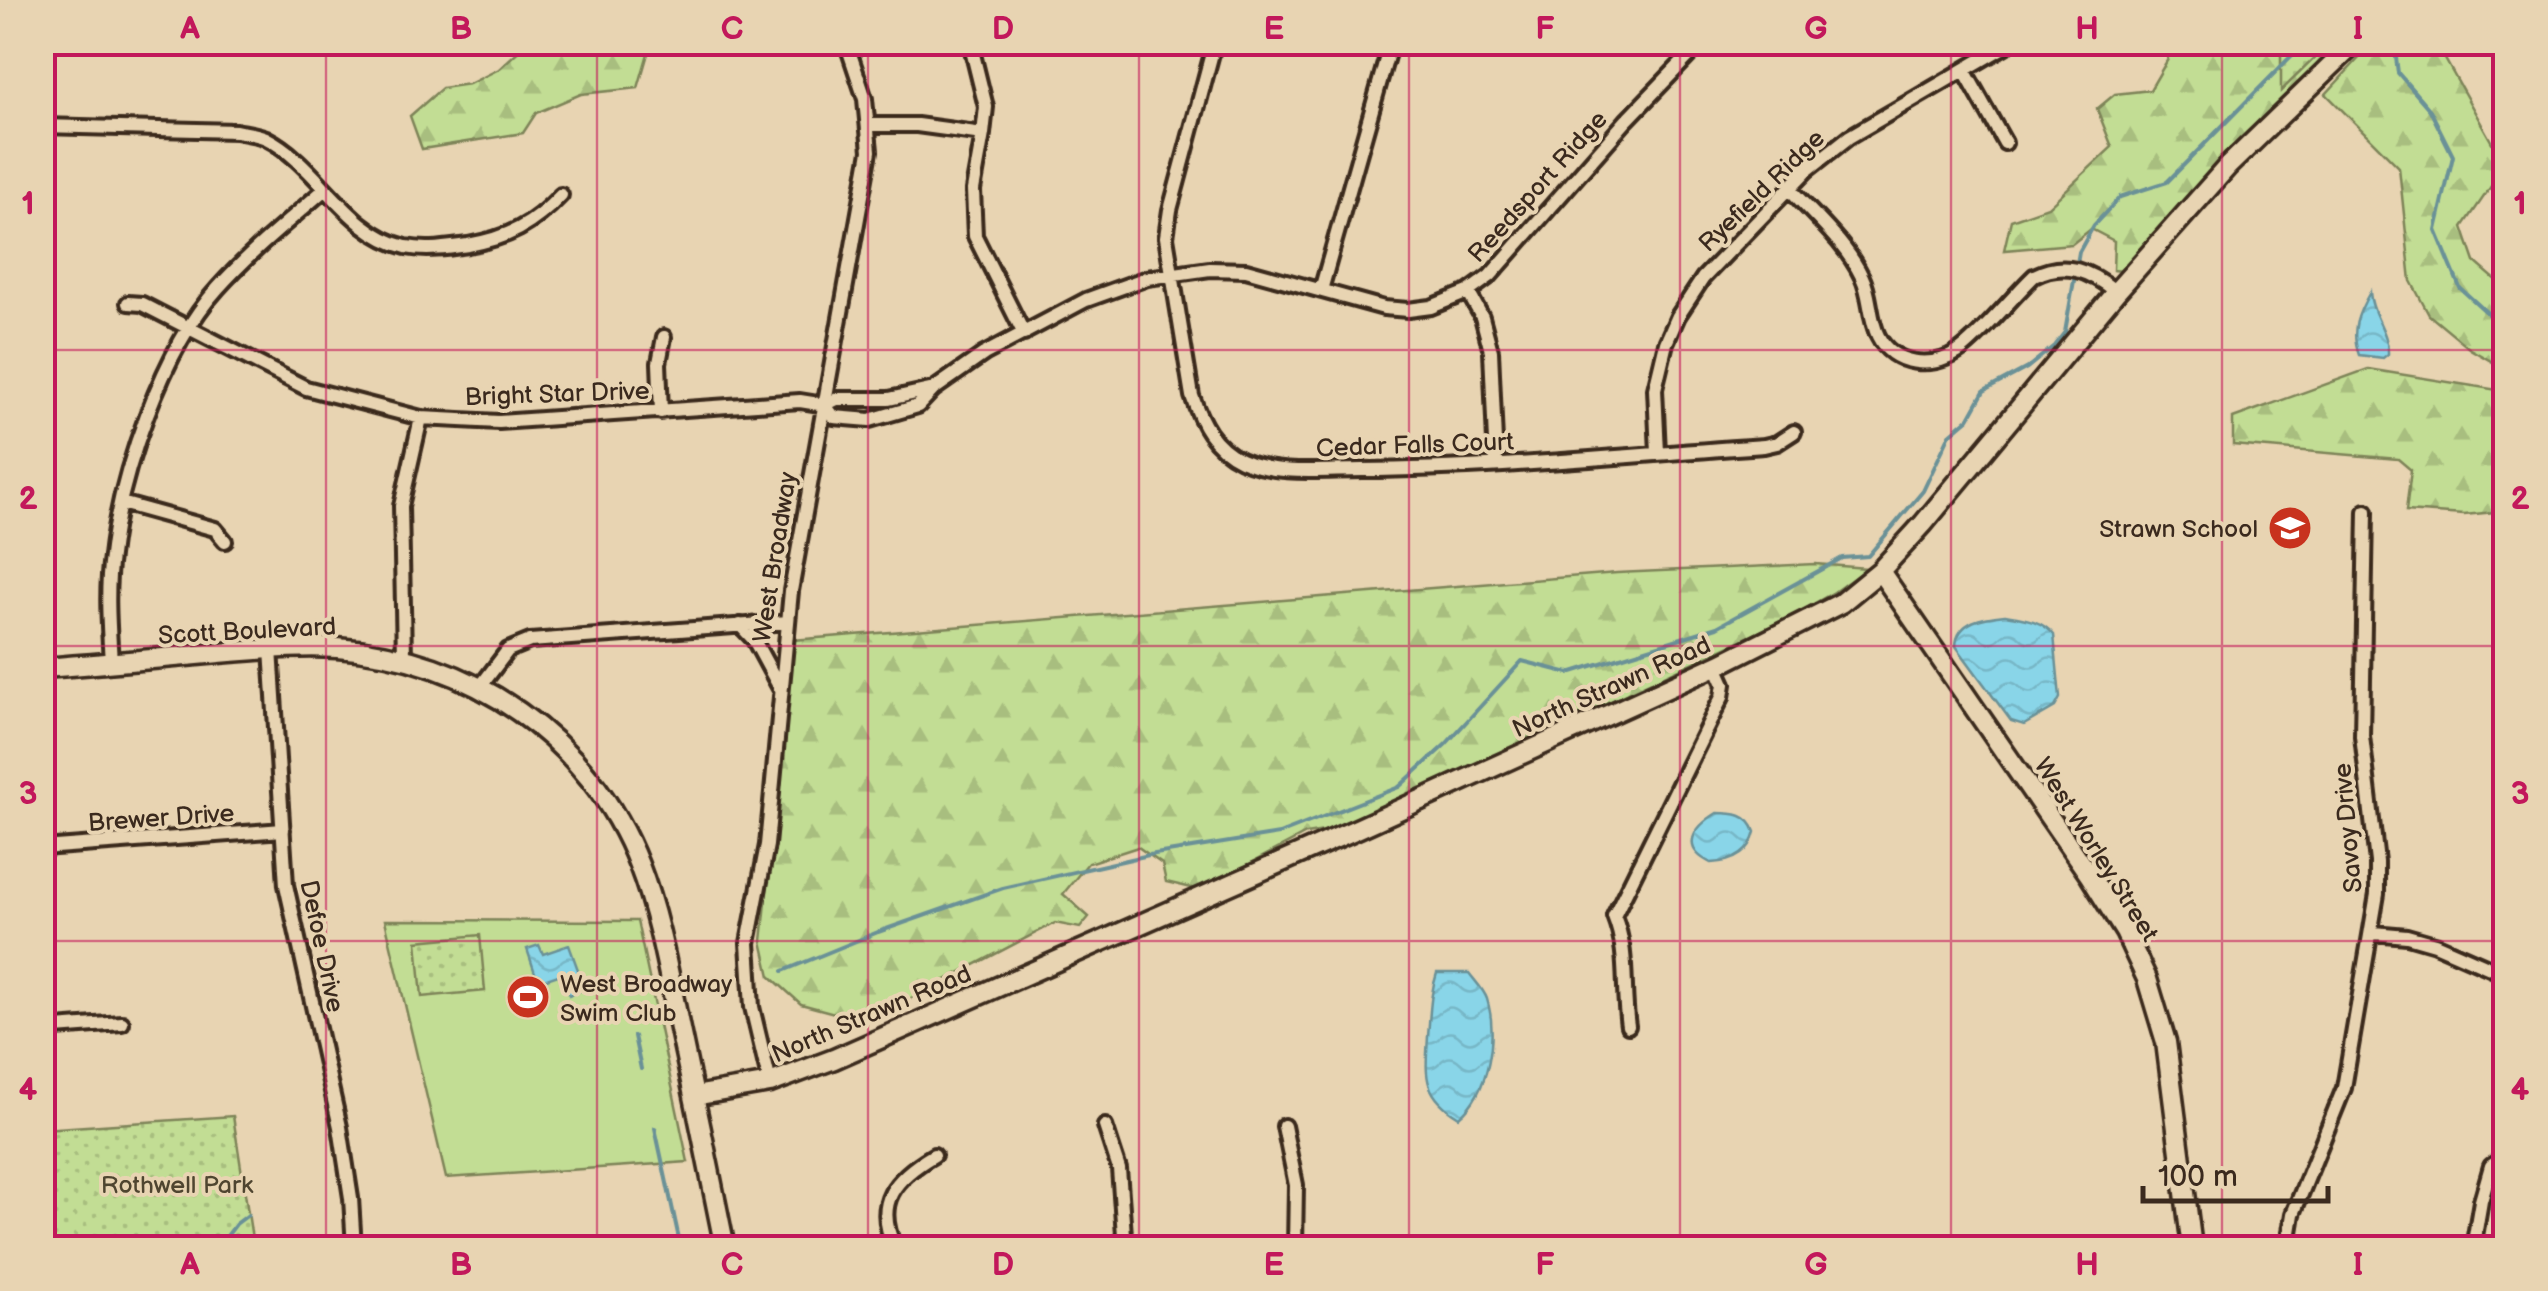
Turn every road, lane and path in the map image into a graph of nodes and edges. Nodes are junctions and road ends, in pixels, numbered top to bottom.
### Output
1 (846, 42) edge
2 (970, 42) edge
3 (1216, 42) edge
4 (1390, 42) edge
5 (2012, 42) edge
6 (2356, 42) edge
7 (1698, 44) edge
8 (1964, 70) junction
9 (870, 125) junction
10 (42, 126) edge
11 (983, 134) junction
12 (2004, 143) dead end
13 (1788, 188) junction
14 (325, 189) junction
15 (561, 194) dead end
16 (1172, 274) junction
17 (1322, 290) junction
18 (1468, 292) junction
19 (2116, 292) junction
20 (128, 303) dead end
21 (188, 330) junction
22 (1024, 334) junction
23 (664, 337) dead end
24 (825, 404) junction
25 (661, 412) junction
26 (420, 418) junction
27 (1794, 432) dead end
28 (1658, 453) junction
29 (1496, 466) junction
30 (121, 504) junction
31 (2366, 511) dead end
32 (225, 541) dead end
33 (1880, 571) junction
34 (788, 622) junction
35 (740, 625) junction
36 (271, 649) junction
37 (404, 657) junction
38 (111, 663) junction
39 (1716, 666) junction
40 (42, 668) edge
41 (480, 686) junction
42 (781, 690) junction
43 (283, 830) junction
44 (42, 848) edge
45 (2373, 933) junction
46 (2506, 974) edge
47 (122, 1022) dead end
48 (1628, 1026) dead end
49 (42, 1029) edge
50 (770, 1083) junction
51 (694, 1096) junction
52 (1105, 1126) dead end
53 (1284, 1126) dead end
54 (934, 1155) dead end
55 (2506, 1156) edge
56 (354, 1248) edge
57 (725, 1248) edge
58 (895, 1248) edge
59 (1125, 1248) edge
60 (1295, 1248) edge
61 (2192, 1248) edge
62 (2292, 1248) edge
63 (2473, 1248) edge

1 - 9 street, West Broadway
2 - 11 street
3 - 16 street, Cedar Falls Court
4 - 17 street
5 - 8 street, Ryefield Ridge
6 - 19 street, North Strawn Road
7 - 18 street, Reedsport Ridge
8 - 12 street
8 - 13 street, Ryefield Ridge
9 - 11 street
9 - 24 street, West Broadway
10 - 14 street
11 - 22 street
13 - 19 street
13 - 28 street, Ryefield Ridge
14 - 15 street
14 - 21 street
16 - 17 street, Reedsport Ridge
16 - 22 street, Reedsport Ridge
16 - 29 street, Cedar Falls Court
17 - 18 street, Reedsport Ridge
18 - 29 street
19 - 33 street, North Strawn Road
20 - 21 street, Bright Star Drive
21 - 26 street, Bright Star Drive
21 - 30 street
22 - 24 street, Reedsport Ridge
23 - 25 street
24 - 25 street, Bright Star Drive
24 - 34 street, West Broadway
25 - 26 street, Bright Star Drive
26 - 37 street
27 - 28 street, Cedar Falls Court
28 - 29 street, Cedar Falls Court
30 - 32 street
30 - 38 street
31 - 45 street, Savoy Drive
33 - 39 street, North Strawn Road
33 - 61 street, West Worley Street
34 - 35 street
34 - 42 street, West Broadway
35 - 41 street
35 - 42 street
36 - 37 street, Scott Boulevard
36 - 38 street, Scott Boulevard
36 - 43 street, Defoe Drive
37 - 41 street, Scott Boulevard
38 - 40 street, Scott Boulevard
39 - 48 street
39 - 50 street, North Strawn Road
41 - 51 street, Scott Boulevard
42 - 50 street, West Broadway
43 - 44 street, Brewer Drive
43 - 56 street, Defoe Drive
45 - 46 street
45 - 62 street, Savoy Drive
47 - 49 street
50 - 51 street, North Strawn Road
51 - 57 street
52 - 59 street
53 - 60 street
54 - 58 street
55 - 63 street

